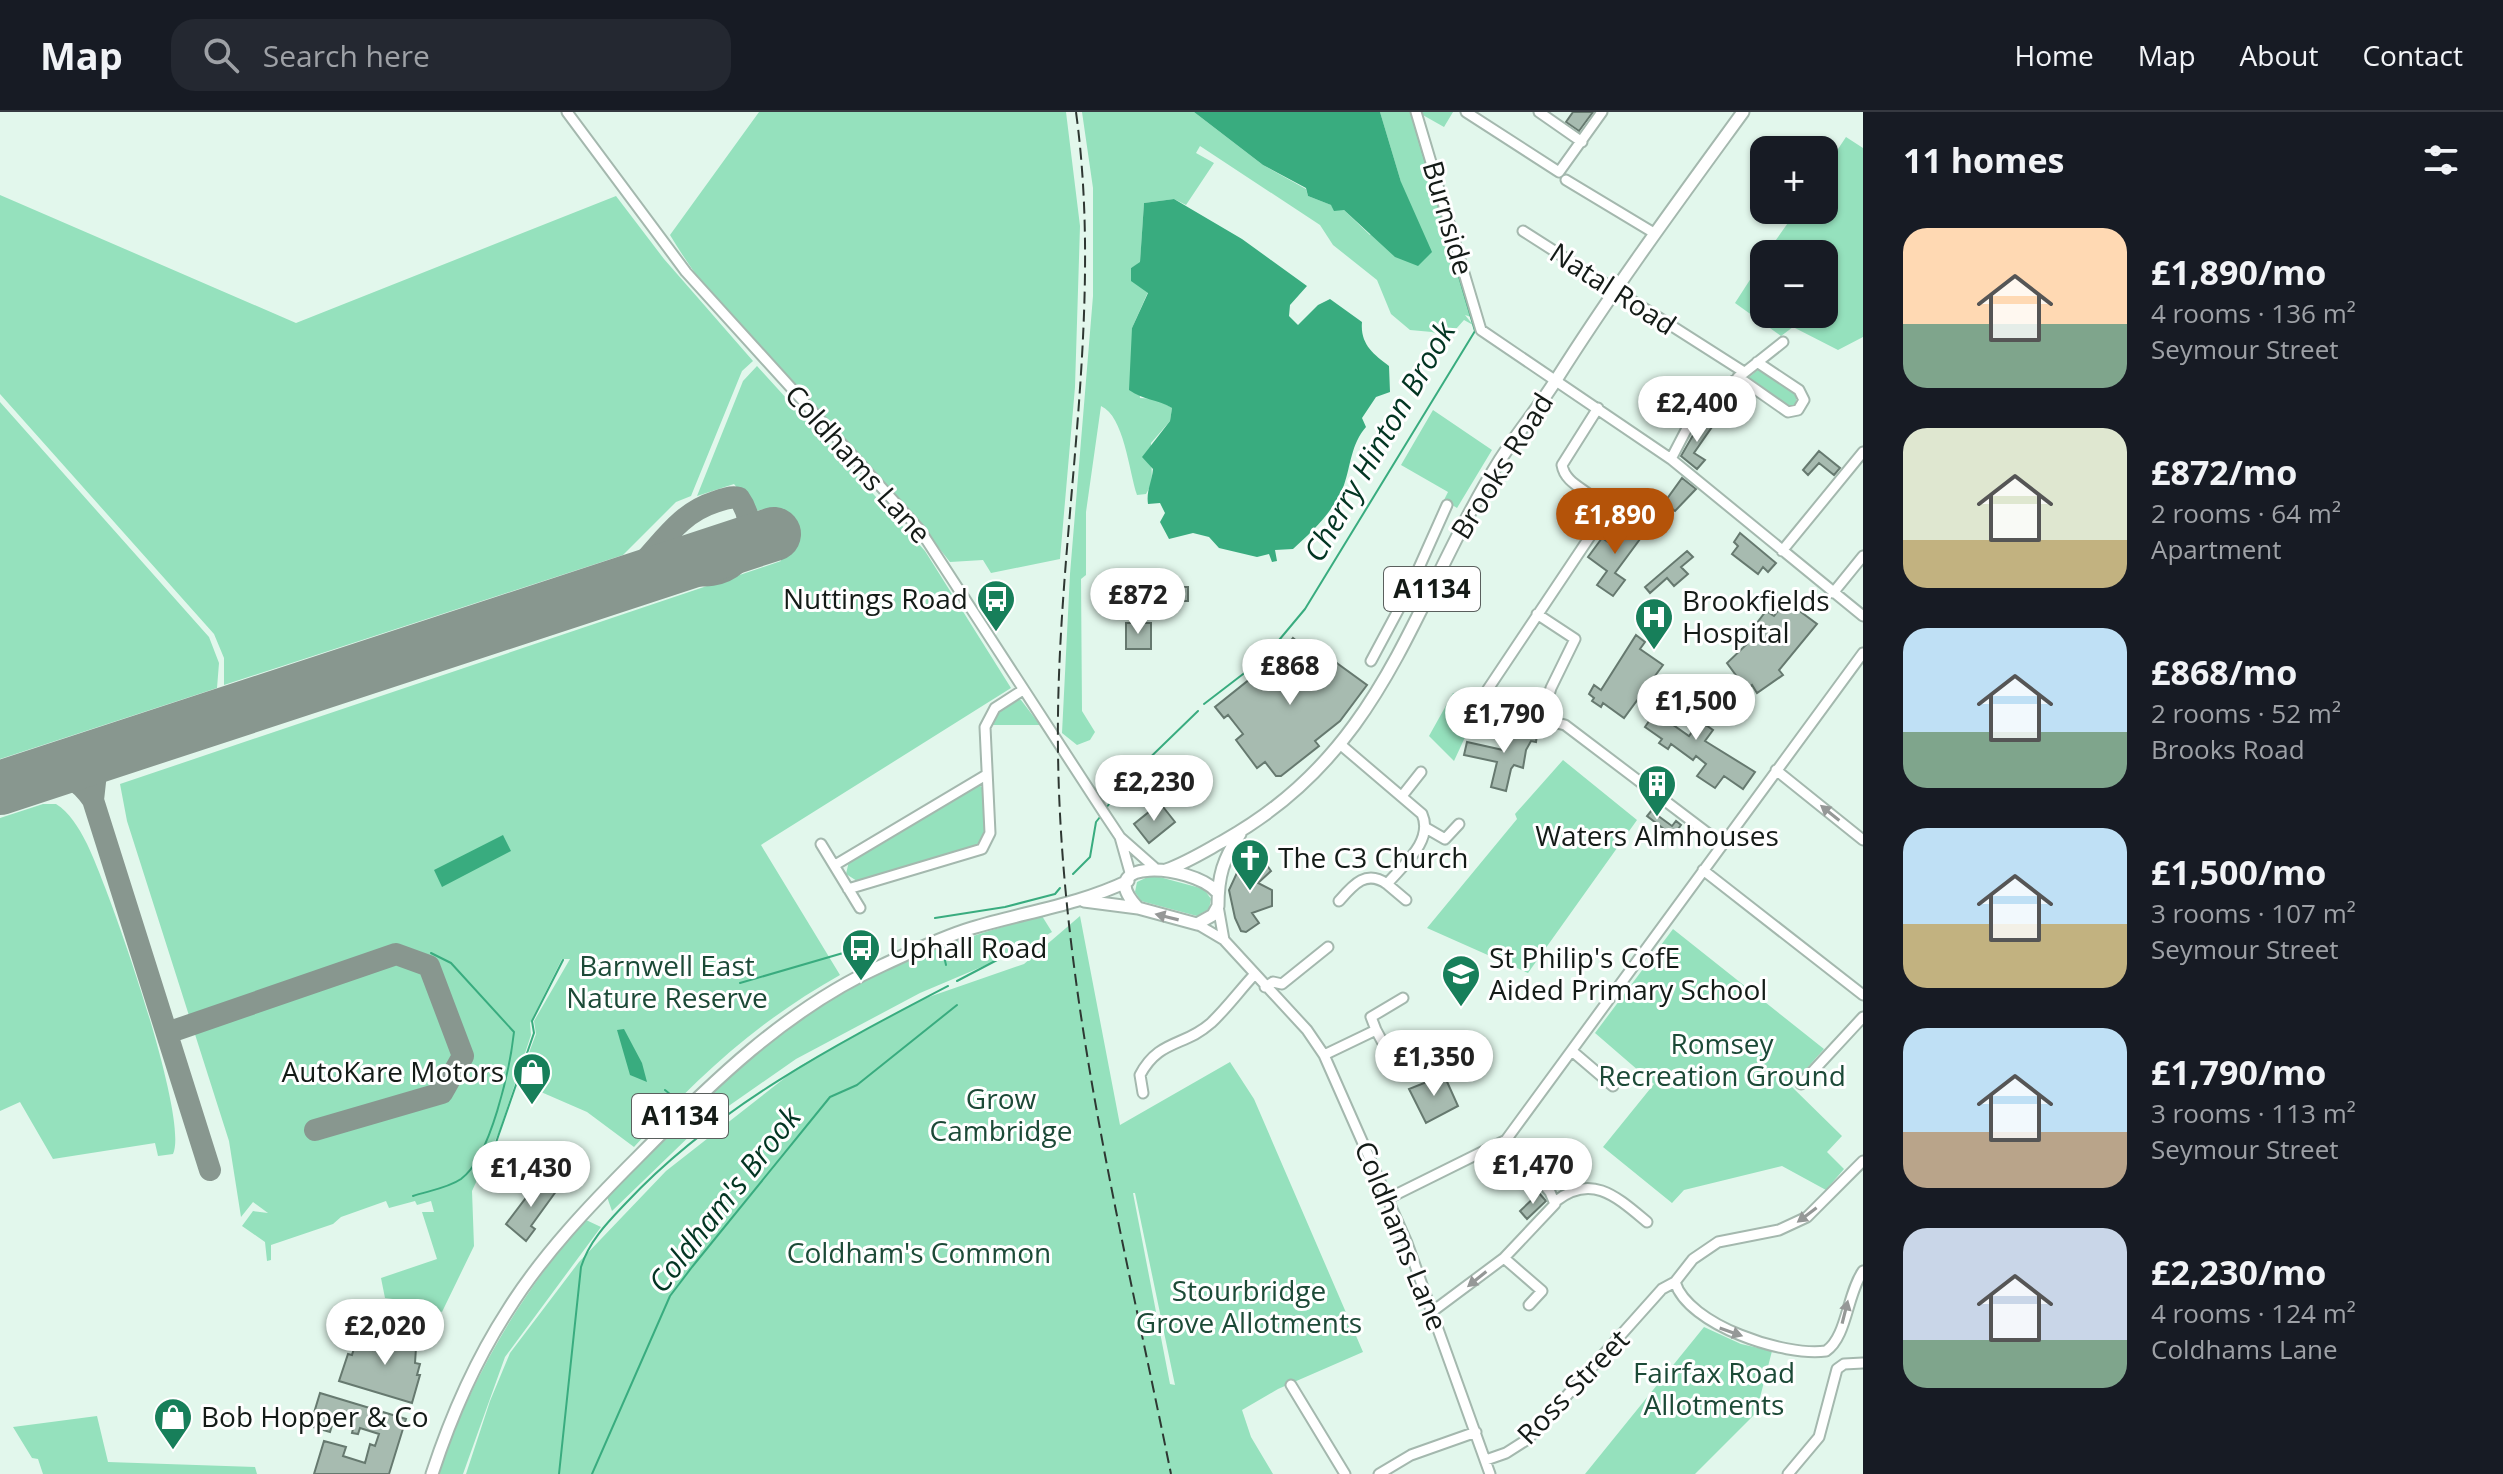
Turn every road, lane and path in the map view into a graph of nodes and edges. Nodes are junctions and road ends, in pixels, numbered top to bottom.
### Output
1 (567, 112) edge
2 (1416, 112) edge
3 (1466, 112) edge
4 (1539, 112) edge
5 (1602, 112) edge
6 (1743, 112) edge
7 (1483, 116) edge
8 (1582, 142) junction
9 (1566, 180) dead end
10 (1523, 231) dead end
11 (1654, 233) junction
12 (1614, 289) junction
13 (1783, 342) dead end
14 (1757, 362) junction
15 (1741, 375) junction
16 (1557, 379) junction
17 (1598, 408) junction
18 (1863, 452) edge
19 (1671, 459) junction
20 (1447, 505) dead end
21 (1782, 551) junction
22 (1863, 556) edge
23 (1409, 590) junction
24 (1833, 593) junction
25 (1428, 597) junction
26 (1537, 614) junction
27 (1863, 616) edge
28 (1863, 653) edge
29 (1371, 661) dead end
30 (1023, 690) junction
31 (1542, 718) junction
32 (1341, 745) junction
33 (1776, 770) junction
34 (1421, 772) dead end
35 (986, 775) junction
36 (1402, 796) junction
37 (1459, 824) dead end
38 (1426, 828) junction
39 (1243, 830) junction
40 (1120, 837) junction
41 (1863, 840) edge
42 (821, 844) dead end
43 (1722, 844) junction
44 (835, 865) junction
45 (1160, 869) junction
46 (1703, 870) junction
47 (1130, 878) junction
48 (1387, 884) junction
49 (848, 889) junction
50 (1216, 891) junction
51 (1406, 900) dead end
52 (1084, 901) junction
53 (1339, 901) dead end
54 (1218, 906) junction
55 (860, 908) dead end
56 (1138, 908) junction
57 (1197, 924) junction
58 (1224, 940) junction
59 (1328, 947) dead end
60 (1254, 975) junction
61 (1282, 984) junction
62 (1265, 987) junction
63 (1863, 995) edge
64 (1403, 998) dead end
65 (1279, 1001) junction
66 (1863, 1017) edge
67 (1376, 1030) junction
68 (1572, 1051) junction
69 (1324, 1055) junction
70 (1390, 1056) dead end
71 (1801, 1084) dead end
72 (1613, 1086) dead end
73 (1143, 1093) dead end
74 (1506, 1140) junction
75 (1863, 1161) edge
76 (1389, 1198) junction
77 (1556, 1201) junction
78 (1647, 1222) dead end
79 (1504, 1258) junction
80 (1863, 1271) edge
81 (1675, 1282) junction
82 (1679, 1295) junction
83 (1652, 1302) junction
84 (1529, 1305) dead end
85 (1433, 1311) junction
86 (1829, 1349) junction
87 (1863, 1363) edge
88 (1841, 1366) junction
89 (1291, 1385) dead end
90 (1476, 1432) junction
91 (1486, 1460) junction
92 (432, 1474) edge
93 (1345, 1474) edge
94 (1379, 1474) edge
95 (1490, 1474) edge
96 (1788, 1474) edge

1 - 30 street, Coldhams Lane
2 - 16 street, Burnside
3 - 7 street
4 - 8 street
5 - 8 street
6 - 11 main road, A1134
7 - 8 street
9 - 11 street
10 - 12 street, Natal Road
11 - 12 main road, A1134
12 - 15 street, Natal Road
12 - 16 main road, A1134
13 - 14 street
14 - 15 street
14 - 15 street, Natal Road
15 - 19 street
16 - 17 street
16 - 25 main road, Brooks Road / A1134
17 - 19 street
17 - 26 street
18 - 21 street
19 - 21 street
20 - 23 street, Brooks Road
21 - 24 street
22 - 24 street
23 - 25 street
23 - 29 street, Brooks Road
24 - 27 street
25 - 32 main road, Brooks Road / A1134
26 - 31 street
26 - 31 street
28 - 33 street
30 - 35 street
30 - 40 street, Coldhams Lane
31 - 43 street
32 - 36 street
32 - 39 main road, Brooks Road / A1134
41 -> 33 street
33 - 43 street
34 - 36 street
35 - 44 street
35 - 49 street
36 - 38 street
37 - 38 street
38 - 48 street
39 - 45 main road, Brooks Road / A1134
39 - 50 main road, Brooks Road / A1134
40 - 45 street, Coldhams Lane
40 - 47 street, Coldhams Lane
42 - 44 street
43 - 46 street
44 - 49 street
45 - 47 main road, A1134
45 - 50 main road
46 - 63 street
46 - 68 street
47 - 52 main road, A1134
47 - 56 main road
48 - 51 street
48 - 53 street
49 - 55 street
50 - 54 main road, A1134
52 - 56 main road, A1134
52 - 92 main road, A1134
54 - 57 main road
54 - 58 street
57 -> 56 main road, A1134
57 - 58 street, Coldhams Lane
58 - 60 street, Coldhams Lane
59 - 61 street
60 - 62 street, Coldhams Lane
60 - 73 street
61 - 62 street
61 - 65 street
62 - 65 street, Coldhams Lane
64 - 67 street
65 - 69 street, Coldhams Lane
66 - 71 street
67 - 69 street
67 - 70 street
68 - 72 street
68 - 74 street
69 - 76 street, Coldhams Lane
74 - 76 street
74 - 77 street
75 -> 81 street, Ross Street
76 - 85 street, Coldhams Lane
77 - 78 street
77 - 79 street
79 - 84 street
79 -> 85 street
86 -> 80 street
81 - 82 street
81 - 83 street, Ross Street
82 - 83 street
82 -> 86 street
83 - 91 street, Ross Street
85 - 90 street, Coldhams Lane
86 - 88 street
87 - 88 street
88 - 96 street
89 - 93 street
90 - 91 street, Coldhams Lane
90 - 94 street
91 - 95 street, Coldhams Lane

